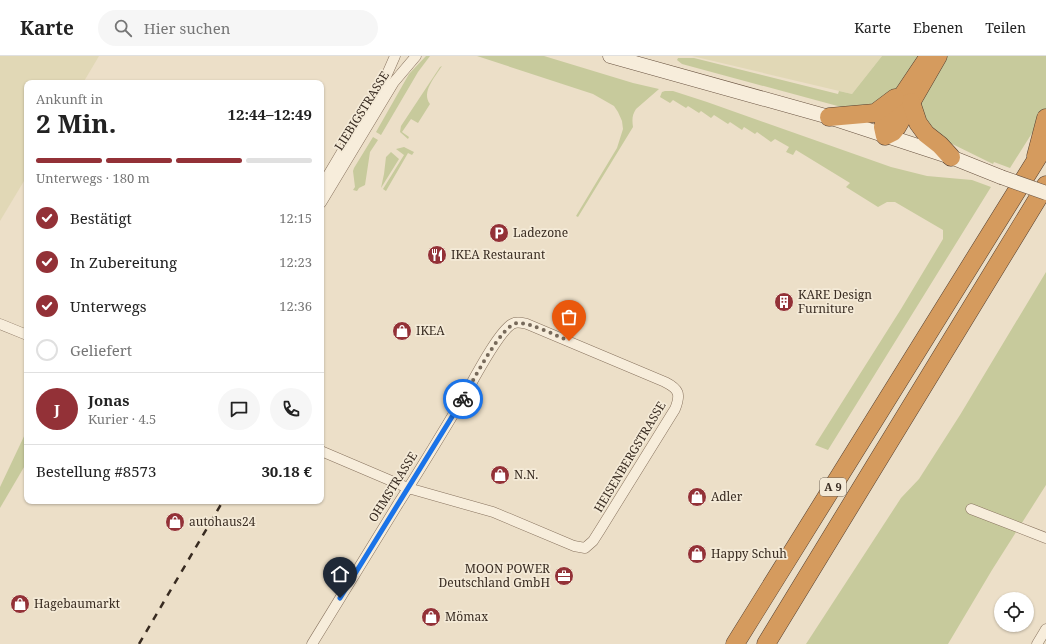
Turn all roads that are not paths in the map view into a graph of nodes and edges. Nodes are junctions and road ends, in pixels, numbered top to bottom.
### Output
1 (395, 56) edge
2 (416, 56) edge
3 (610, 56) edge
4 (929, 56) edge
5 (938, 56) edge
6 (908, 96) junction
7 (829, 117) junction
8 (1046, 118) edge
9 (885, 136) junction
10 (1046, 144) edge
11 (951, 157) junction
12 (1033, 165) junction
13 (324, 182) edge
14 (1046, 185) edge
15 (1046, 193) edge
16 (324, 198) edge
17 (0, 324) edge
18 (24, 334) edge
19 (495, 343) joint
20 (324, 452) edge
21 (408, 488) junction
22 (972, 509) dead end
23 (1046, 538) edge
24 (1046, 630) edge
25 (312, 644) edge
26 (736, 644) edge
27 (766, 644) edge
28 (1037, 644) edge

1 - 13 street, LIEBIGSTRASSE
2 - 16 street, LIEBIGSTRASSE
3 - 7 main road
4 - 6 highway
5 - 6 highway
6 - 7 highway
6 - 9 highway
6 - 11 highway
7 - 9 main road
8 - 12 highway
9 - 11 main road
10 - 12 highway, A 9
11 - 15 main road, bridge
12 - 26 highway, A 9
14 - 27 highway, A 9
17 - 18 street
19 - 21 street, OHMSTRASSE
19 - 21 street, HEISENBERGSTRASSE
20 - 21 street
21 - 25 street, OHMSTRASSE
22 - 23 street
24 - 28 street

